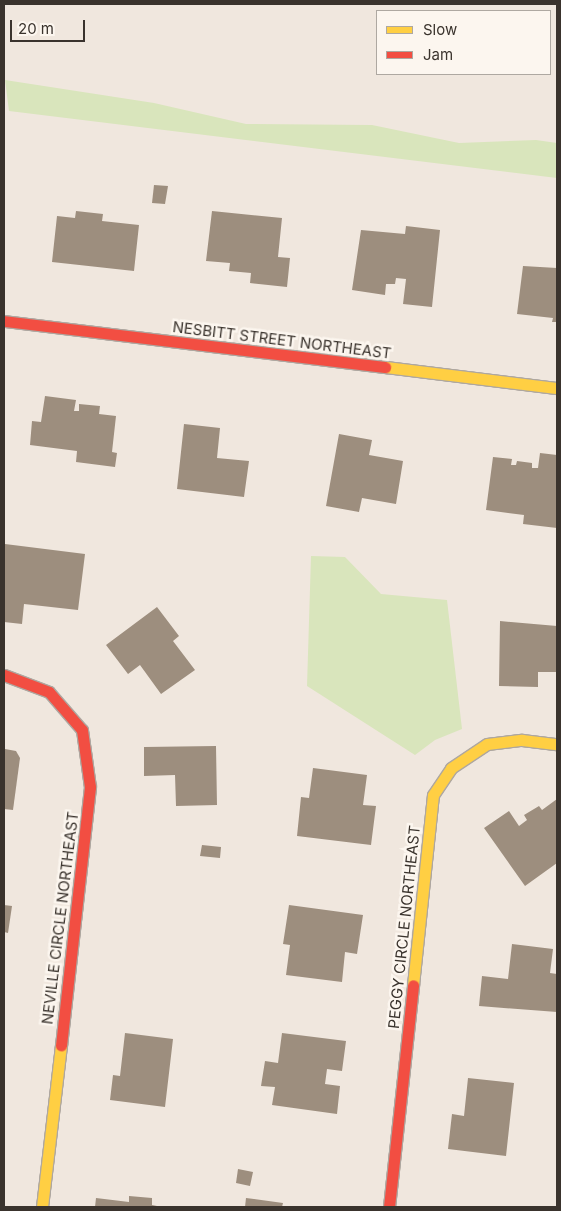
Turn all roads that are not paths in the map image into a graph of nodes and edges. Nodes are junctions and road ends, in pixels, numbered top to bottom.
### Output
1 (4, 321) edge
2 (557, 388) edge
3 (4, 675) edge
4 (557, 744) edge
5 (42, 1207) edge
6 (389, 1207) edge

1 - 2 street, NESBITT STREET NORTHEAST
3 - 5 street, NEVILLE CIRCLE NORTHEAST
4 - 6 street, PEGGY CIRCLE NORTHEAST

